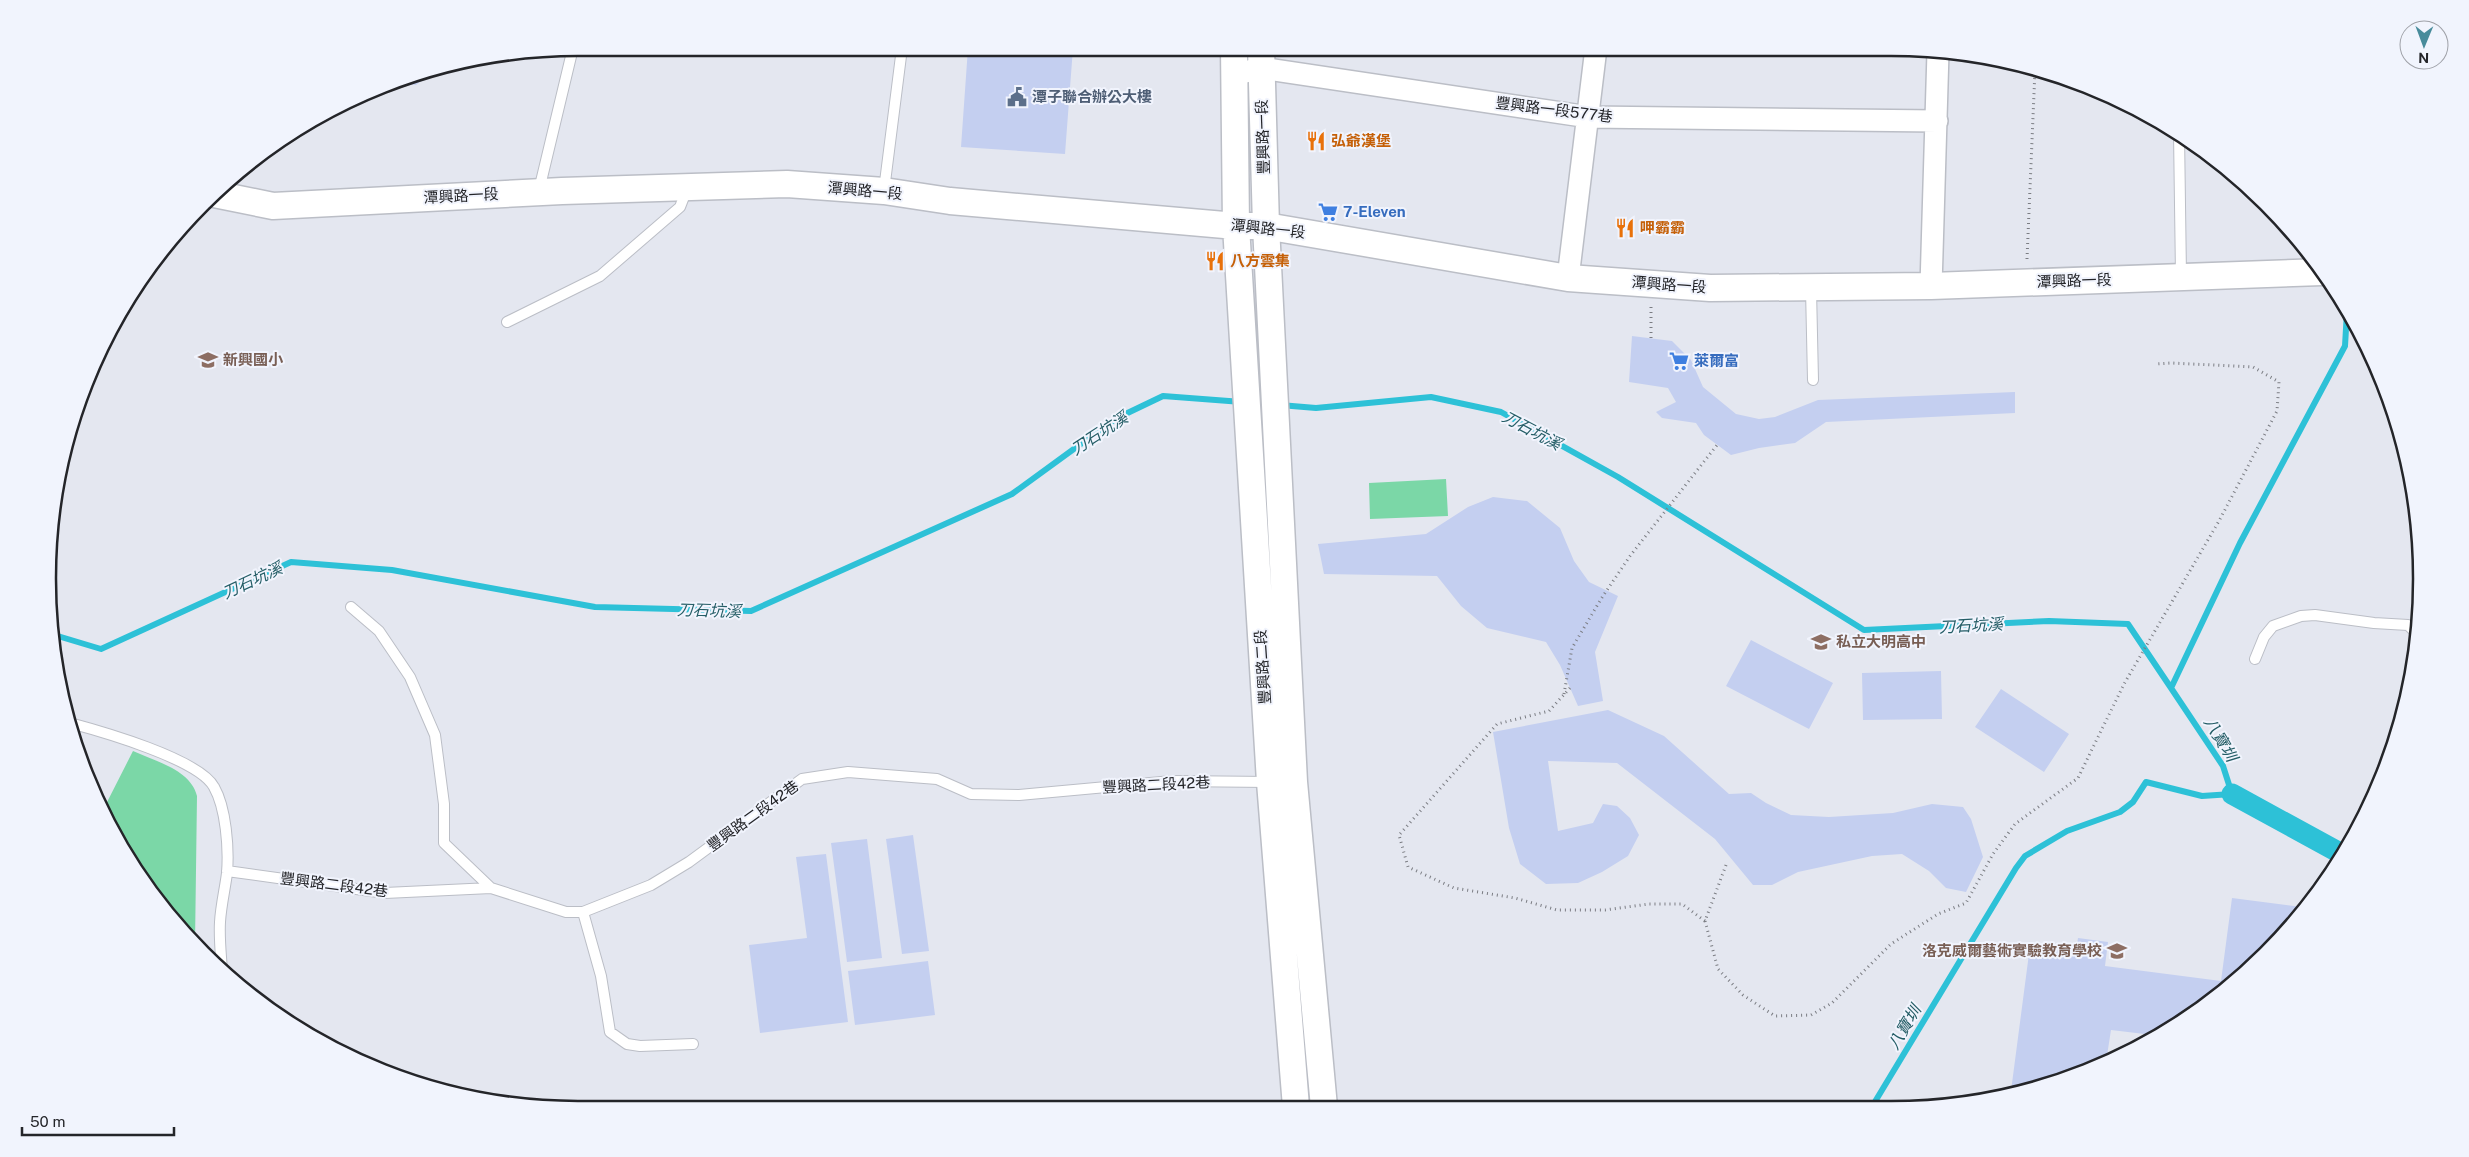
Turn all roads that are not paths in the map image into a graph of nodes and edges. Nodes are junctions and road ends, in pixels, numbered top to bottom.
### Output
1 (571, 56) edge
2 (901, 56) edge
3 (1234, 56) edge
4 (1595, 56) edge
5 (1261, 58) edge
6 (1938, 59) edge
7 (1233, 75) junction
8 (1589, 117) junction
9 (1937, 120) junction
10 (2179, 143) edge
11 (688, 188) junction
12 (884, 191) junction
13 (538, 192) junction
14 (223, 196) edge
15 (1236, 226) junction
16 (1266, 226) junction
17 (2313, 272) edge
18 (2181, 277) junction
19 (1568, 278) junction
20 (1931, 286) junction
21 (1811, 289) junction
22 (507, 322) dead end
23 (1813, 380) dead end
24 (351, 606) dead end
25 (2410, 627) edge
26 (2255, 659) dead end
27 (77, 725) edge
28 (1282, 782) junction
29 (227, 871) junction
30 (491, 888) junction
31 (583, 912) junction
32 (222, 960) edge
33 (693, 1044) dead end
34 (1296, 1101) edge
35 (1323, 1101) edge

1 - 13 lane
2 - 12 lane
3 - 7 street, 豐興路一段
4 - 8 street
5 - 7 street, 豐興路一段577巷
5 - 8 street, 豐興路一段577巷
5 - 16 street, 豐興路一段
6 - 9 street
7 - 15 street, 豐興路一段
8 - 9 street, 豐興路一段577巷
8 - 19 street
9 - 20 street
10 - 18 lane
11 - 12 street, 潭興路一段
11 - 13 street, 潭興路一段
11 - 22 lane
12 - 15 street, 潭興路一段
13 - 14 street, 潭興路一段
15 - 16 street, 潭興路一段
15 - 28 street, 豐興路二段
16 - 19 street, 潭興路一段
16 - 28 street, 豐興路二段
17 - 18 street, 潭興路一段
18 - 20 street, 潭興路一段
19 - 21 street, 潭興路一段
20 - 21 street, 潭興路一段
21 - 23 lane
24 - 30 lane
25 - 26 lane
27 - 29 lane
28 - 31 lane, 豐興路二段42巷
28 - 34 street, 豐興路二段
28 - 35 street, 豐興路二段
29 - 30 lane, 豐興路二段42巷
29 - 32 lane
30 - 31 lane, 豐興路二段42巷
31 - 33 lane

